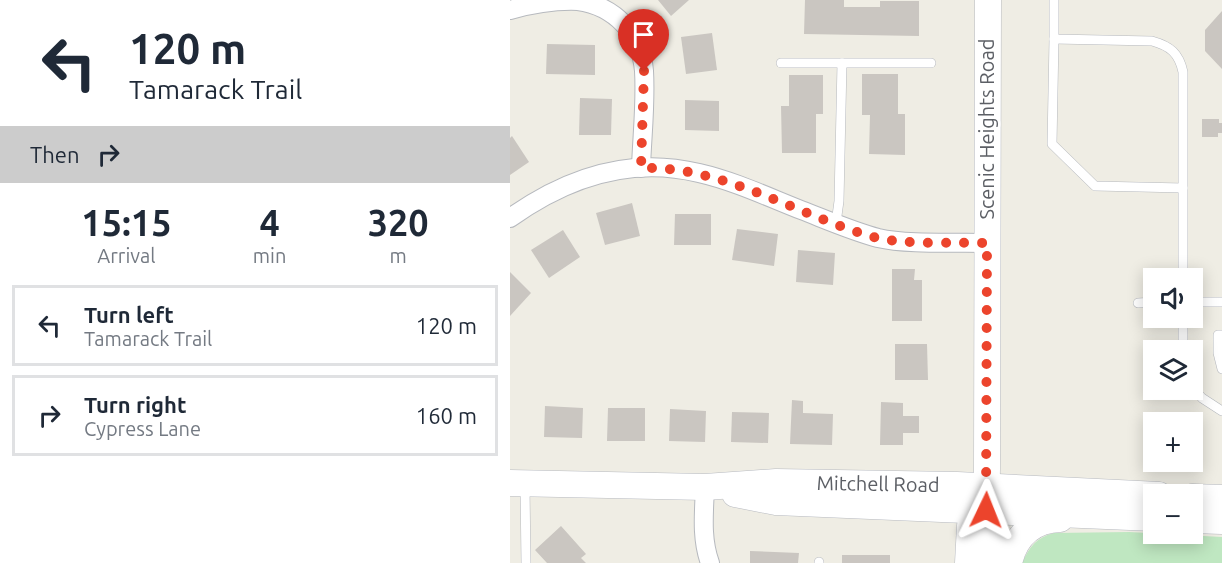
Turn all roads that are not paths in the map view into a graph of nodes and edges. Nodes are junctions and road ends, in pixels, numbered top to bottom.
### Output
1 (988, 0) edge
2 (1054, 0) edge
3 (510, 9) edge
4 (1054, 39) junction
5 (781, 63) dead end
6 (842, 63) junction
7 (932, 63) dead end
8 (641, 168) junction
9 (1183, 188) junction
10 (510, 218) edge
11 (836, 223) junction
12 (987, 243) junction
13 (1183, 268) edge
14 (1203, 302) edge
15 (1222, 302) edge
16 (1138, 303) dead end
17 (1143, 303) edge
18 (1222, 335) edge
19 (1222, 369) edge
20 (1203, 399) edge
21 (1222, 411) edge
22 (517, 484) edge
23 (705, 487) junction
24 (1143, 495) edge
25 (1203, 497) edge
26 (986, 498) junction
27 (1222, 498) edge
28 (1120, 516) junction
29 (1143, 517) edge
30 (1203, 520) edge
31 (1222, 521) edge
32 (526, 563) edge
33 (711, 563) edge
34 (968, 563) edge
35 (992, 563) edge
36 (1009, 563) edge

1 - 12 main road, Scenic Heights Road
2 - 4 lane
3 - 8 street
4 - 9 lane
4 - 9 lane
5 - 6 lane
6 - 7 lane
6 - 11 lane
8 - 10 street
8 - 11 street
9 - 13 lane
11 - 12 street
12 - 26 main road, Scenic Heights Road
14 - 15 lane
16 - 17 lane
18 - 19 lane
20 - 21 lane
22 - 23 main road, Mitchell Road
22 - 32 lane
23 - 26 main road, Mitchell Road
23 - 33 street
24 - 26 main road, Mitchell Road
25 - 27 main road
26 - 28 main road, Mitchell Road
26 - 34 main road
26 - 35 main road, Scenic Heights Road
28 - 29 main road, Mitchell Road
28 - 36 main road
30 - 31 main road

